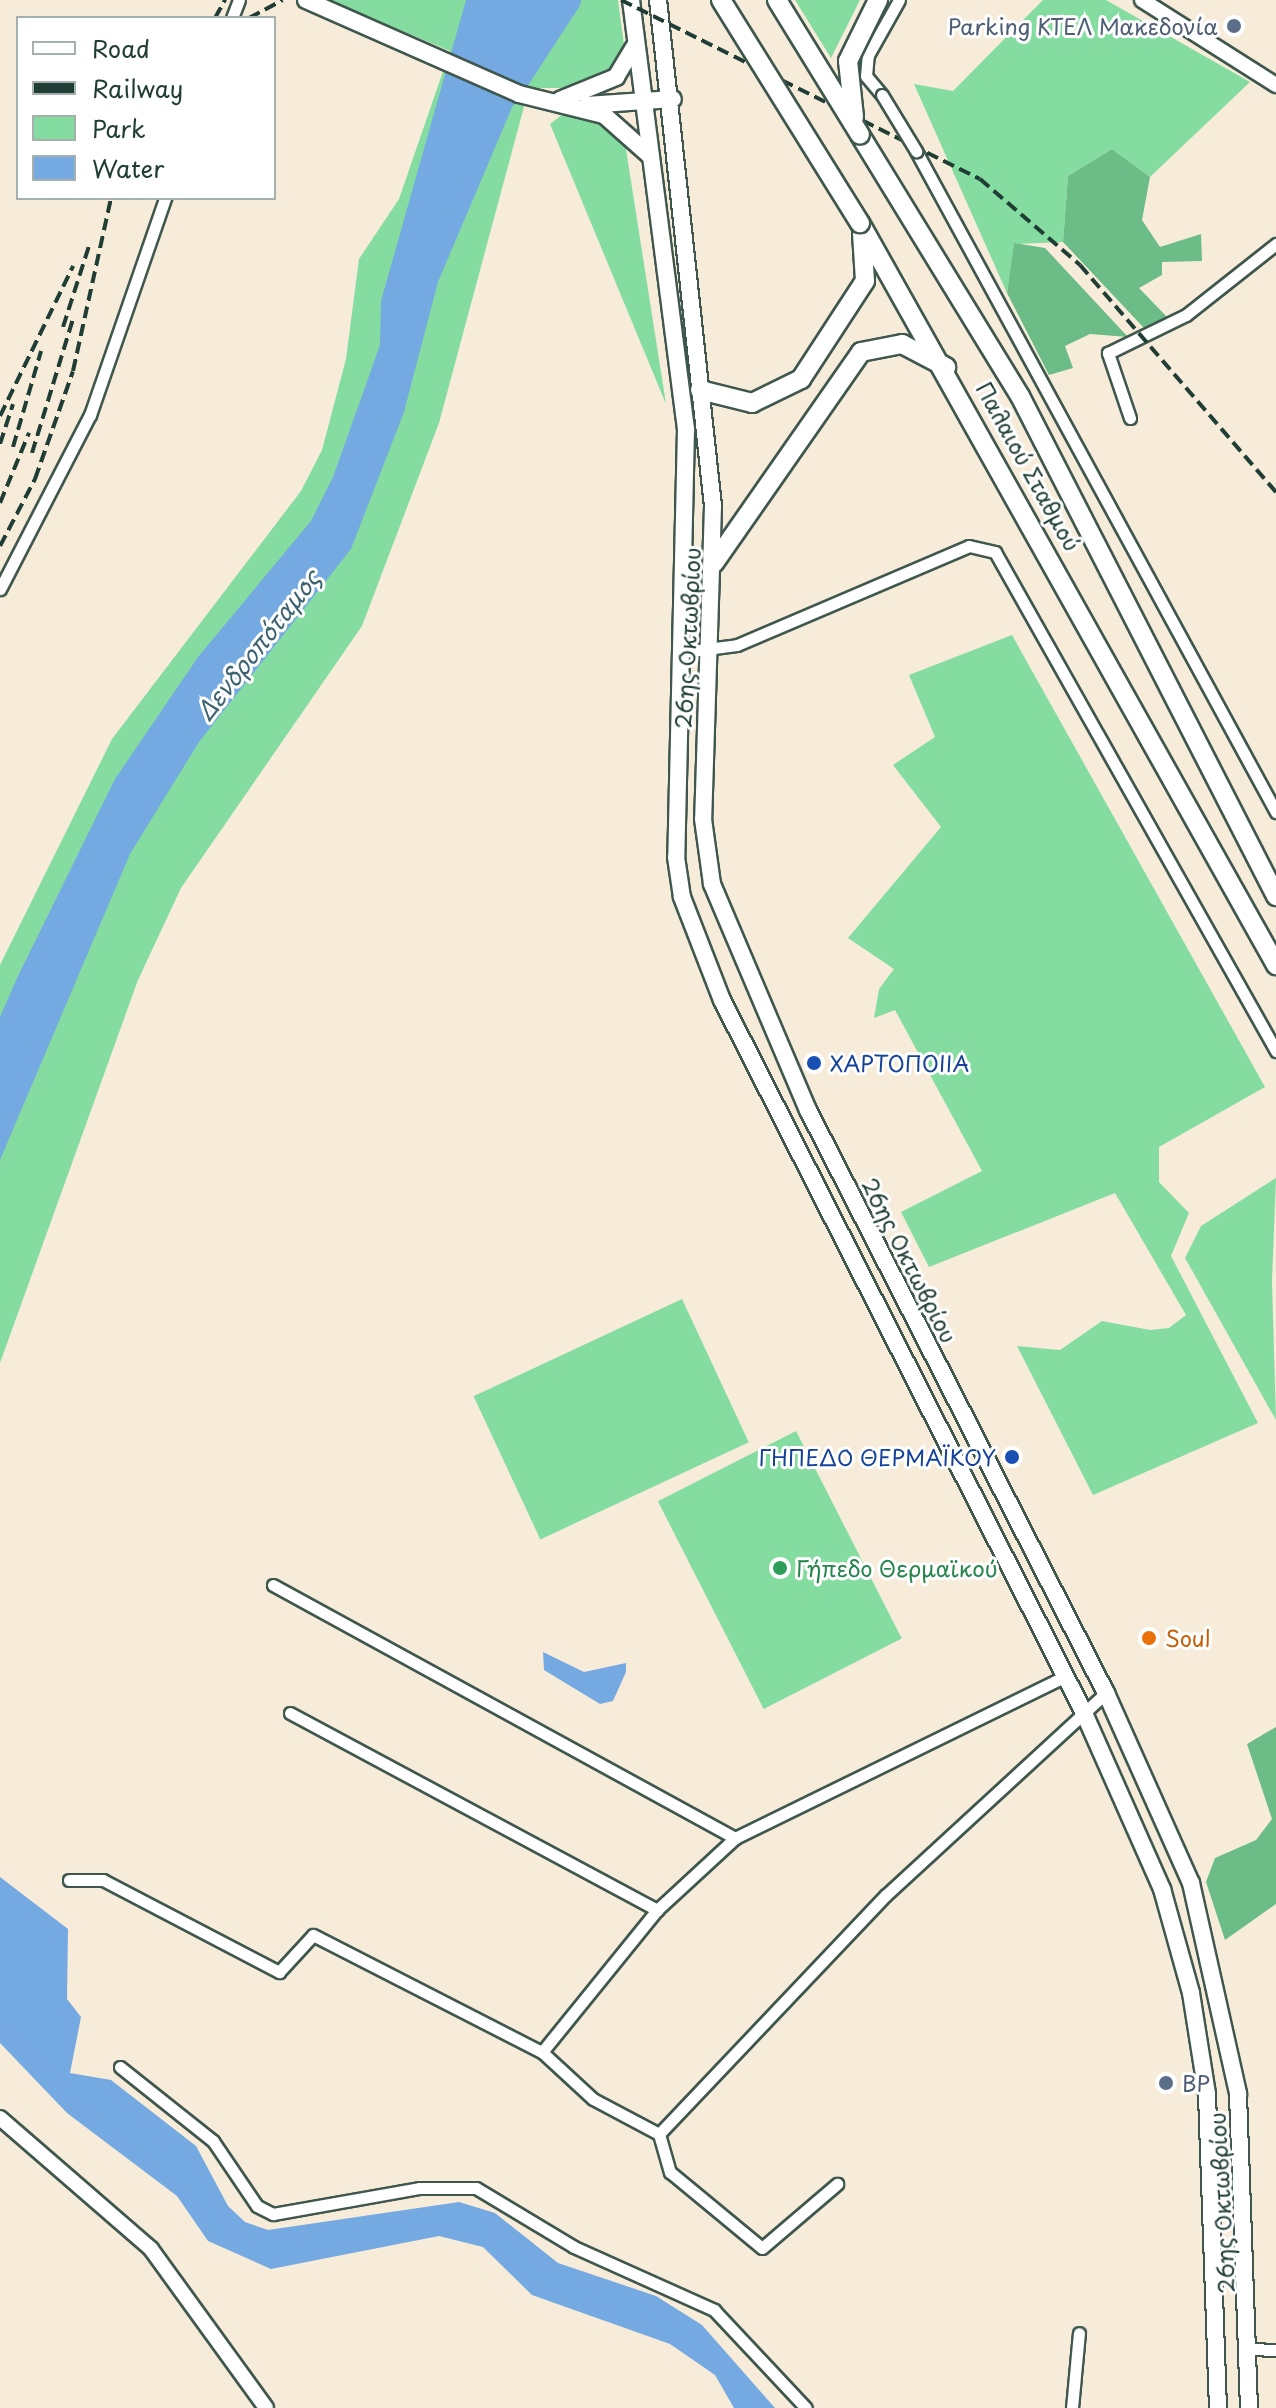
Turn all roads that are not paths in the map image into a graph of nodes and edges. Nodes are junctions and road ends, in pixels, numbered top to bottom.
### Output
1 (306, 0) edge
2 (631, 0) edge
3 (658, 0) edge
4 (721, 0) edge
5 (777, 0) edge
6 (878, 0) edge
7 (899, 0) edge
8 (1142, 0) edge
9 (635, 45) junction
10 (1276, 85) edge
11 (673, 99) junction
12 (550, 101) junction
13 (642, 102) junction
14 (577, 106) junction
15 (860, 135) junction
16 (650, 157) junction
17 (164, 200) edge
18 (860, 223) junction
19 (1276, 244) edge
20 (948, 369) junction
21 (700, 390) junction
22 (1130, 418) dead end
23 (714, 563) junction
24 (0, 589) edge
25 (711, 651) junction
26 (684, 652) junction
27 (1276, 812) edge
28 (1276, 896) edge
29 (1276, 965) edge
30 (1276, 1051) edge
31 (273, 1585) dead end
32 (1064, 1677) junction
33 (1106, 1693) junction
34 (290, 1713) dead end
35 (1084, 1713) junction
36 (735, 1838) junction
37 (69, 1880) dead end
38 (657, 1910) junction
39 (542, 2052) junction
40 (120, 2067) dead end
41 (0, 2118) edge
42 (659, 2134) junction
43 (837, 2184) dead end
44 (1079, 2333) dead end
45 (1249, 2349) junction
46 (1276, 2350) edge
47 (266, 2408) edge
48 (806, 2408) edge
49 (1072, 2408) edge
50 (1218, 2408) edge
51 (1249, 2408) edge

1 - 12 main road
2 - 9 main road, 26ης Οκτωβρίου
3 - 11 main road, 26ης Οκτωβρίου
4 - 18 highway, Παλαιού Σταθμού, bridge
5 - 15 highway, Παλαιού Σταθμού, bridge
6 - 15 highway, bridge
7 - 27 street, bridge
8 - 10 street
9 - 12 main road
9 - 13 main road, 26ης Οκτωβρίου
11 - 13 main road
11 - 21 main road, 26ης Οκτωβρίου
12 - 14 main road
13 - 14 main road
13 - 16 main road, 26ης Οκτωβρίου
14 - 16 main road
15 - 28 highway, Παλαιού Σταθμού
16 - 26 main road, 26ης Οκτωβρίου
17 - 24 street
18 - 20 highway, Παλαιού Σταθμού
18 - 21 highway
19 - 22 street
20 - 23 highway
20 - 29 highway, Παλαιού Σταθμού
21 - 23 main road, 26ης Οκτωβρίου
23 - 25 main road, 26ης Οκτωβρίου
25 - 26 street
25 - 30 street
25 - 33 main road, 26ης Οκτωβρίου
26 - 32 main road, 26ης Οκτωβρίου
31 - 36 street
32 - 35 main road, 26ης Οκτωβρίου
32 - 36 street
33 - 35 street
33 - 45 main road, 26ης Οκτωβρίου
34 - 38 street
35 - 42 street
35 - 50 main road, 26ης Οκτωβρίου
36 - 38 street
37 - 39 street
38 - 39 street
39 - 42 street
40 - 48 street
41 - 47 street
42 - 43 street
44 - 49 street
45 - 46 street
45 - 51 main road, 26ης Οκτωβρίου

